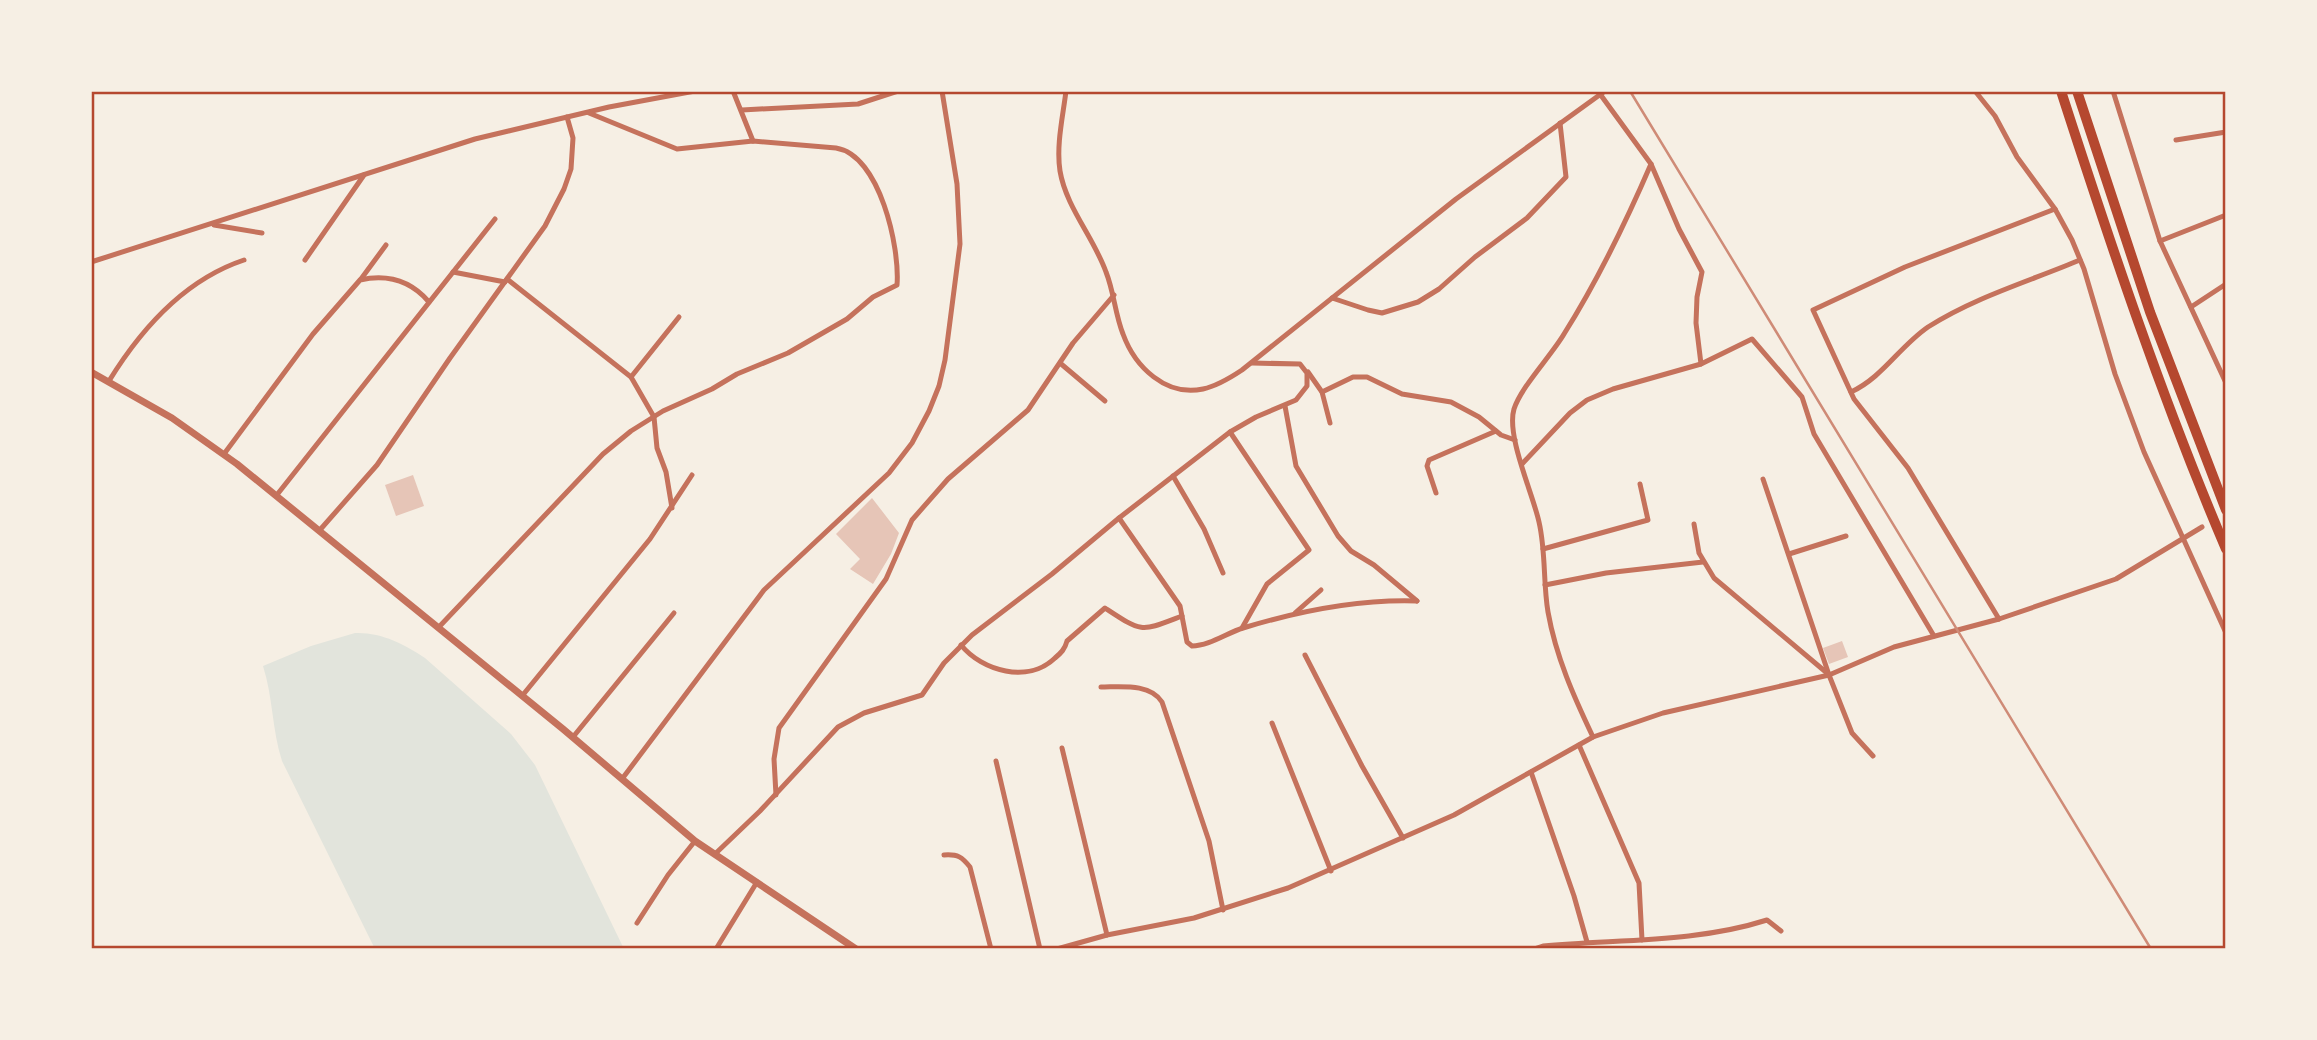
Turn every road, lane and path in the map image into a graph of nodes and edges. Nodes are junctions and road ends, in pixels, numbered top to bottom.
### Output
1 (695, 91) edge
2 (733, 91) edge
3 (898, 91) edge
4 (942, 91) edge
5 (1066, 91) edge
6 (1975, 91) edge
7 (2061, 91) edge
8 (2077, 91) edge
9 (2113, 91) edge
10 (1602, 92) edge
11 (742, 110) junction
12 (589, 113) junction
13 (567, 117) junction
14 (1560, 123) junction
15 (2226, 132) edge
16 (2176, 139) dead end
17 (753, 141) junction
18 (1651, 164) junction
19 (364, 175) junction
20 (2055, 209) junction
21 (2226, 215) edge
22 (495, 219) dead end
23 (210, 225) junction
24 (262, 233) dead end
25 (2160, 241) junction
26 (386, 245) dead end
27 (244, 260) dead end
28 (305, 260) dead end
29 (2080, 260) junction
30 (91, 262) edge
31 (453, 272) junction
32 (506, 280) junction
33 (360, 281) junction
34 (2226, 284) edge
35 (1114, 295) junction
36 (1332, 298) junction
37 (429, 302) junction
38 (2191, 307) junction
39 (679, 317) dead end
40 (1060, 363) junction
41 (1251, 363) junction
42 (1701, 364) junction
43 (1306, 369) junction
44 (91, 372) edge
45 (631, 377) junction
46 (110, 381) junction
47 (2226, 383) edge
48 (1322, 392) junction
49 (1851, 392) junction
50 (1105, 401) dead end
51 (1284, 405) junction
52 (654, 417) junction
53 (1330, 423) dead end
54 (1496, 430) junction
55 (1230, 432) junction
56 (1515, 440) junction
57 (224, 454) junction
58 (1522, 464) junction
59 (692, 475) dead end
60 (1172, 475) junction
61 (1763, 479) dead end
62 (1640, 484) dead end
63 (1436, 493) dead end
64 (276, 496) junction
65 (671, 508) junction
66 (2226, 510) edge
67 (1119, 517) junction
68 (1694, 524) dead end
69 (2202, 527) dead end
70 (319, 531) junction
71 (1846, 536) dead end
72 (2183, 538) junction
73 (1543, 549) junction
74 (2226, 549) edge
75 (1789, 554) junction
76 (1703, 562) junction
77 (1223, 573) dead end
78 (1545, 585) junction
79 (1321, 590) dead end
80 (674, 612) dead end
81 (1293, 614) junction
82 (1182, 616) junction
83 (1998, 619) junction
84 (438, 628) junction
85 (1242, 628) junction
86 (2226, 633) edge
87 (1934, 636) junction
88 (961, 645) junction
89 (1305, 655) dead end
90 (1829, 675) junction
91 (1101, 687) dead end
92 (522, 696) junction
93 (1272, 723) dead end
94 (573, 737) junction
95 (1592, 737) junction
96 (1579, 745) junction
97 (1062, 748) dead end
98 (1873, 755) dead end
99 (996, 761) dead end
100 (1531, 772) junction
101 (622, 779) junction
102 (776, 795) junction
103 (1403, 838) junction
104 (695, 841) junction
105 (715, 854) junction
106 (944, 855) dead end
107 (1331, 871) junction
108 (757, 883) junction
109 (1223, 910) junction
110 (637, 923) dead end
111 (1781, 931) dead end
112 (1107, 935) junction
113 (1642, 940) junction
114 (1587, 942) junction
115 (716, 949) edge
116 (856, 949) edge
117 (990, 949) edge
118 (1040, 949) edge
119 (1057, 949) edge
120 (1534, 949) edge

1 - 12 street
2 - 11 street
3 - 11 street
4 - 101 street
5 - 35 street
6 - 20 street
7 - 74 highway
8 - 66 highway
9 - 25 street
10 - 14 street
10 - 18 street
11 - 17 street
12 - 13 street
12 - 17 street
13 - 19 street
13 - 32 street
14 - 36 street
14 - 36 street
15 - 16 street
17 - 52 street
18 - 42 street
18 - 56 street
19 - 23 street
19 - 28 street
20 - 29 street
20 - 49 street
21 - 25 street
22 - 31 street
23 - 24 street
23 - 30 street
25 - 38 street
26 - 33 street
27 - 46 street
29 - 49 street
29 - 72 street
31 - 32 street
31 - 37 street
32 - 45 street
32 - 70 street
33 - 37 street
33 - 57 street
34 - 38 street
35 - 40 street
35 - 41 street
36 - 41 street
37 - 64 street
38 - 47 street
39 - 45 street
40 - 50 street
40 - 102 street
41 - 43 street
42 - 58 street
42 - 87 street
43 - 48 street
43 - 51 street
44 - 46 street
45 - 52 street
46 - 57 street
48 - 53 street
48 - 54 street
49 - 83 street
51 - 55 street
51 - 81 street
52 - 65 street
52 - 84 street
54 - 56 street
54 - 63 street
55 - 60 street
55 - 85 street
56 - 58 street
57 - 64 street
58 - 73 street
59 - 65 street
60 - 67 street
60 - 77 street
61 - 75 street
62 - 73 street
64 - 70 street
65 - 92 street
67 - 82 street
67 - 88 street
68 - 76 street
69 - 72 street
70 - 84 street
71 - 75 street
72 - 83 street
72 - 86 street
73 - 78 street
75 - 90 street
76 - 78 street
76 - 90 street
78 - 95 street
79 - 81 street
80 - 94 street
81 - 85 street
82 - 85 street
82 - 88 street
83 - 87 street
84 - 92 street
87 - 90 street
88 - 102 street
89 - 103 street
90 - 95 street
90 - 98 street
91 - 109 street
92 - 94 street
93 - 107 street
94 - 101 street
95 - 96 street
96 - 100 street
96 - 113 street
97 - 112 street
99 - 118 street
100 - 103 street
100 - 114 street
101 - 104 street
102 - 105 street
103 - 107 street
104 - 105 street
104 - 110 street
105 - 108 street
106 - 117 street
107 - 109 street
108 - 115 street
108 - 116 street
109 - 112 street
111 - 113 street
112 - 119 street
113 - 114 street
114 - 120 street

